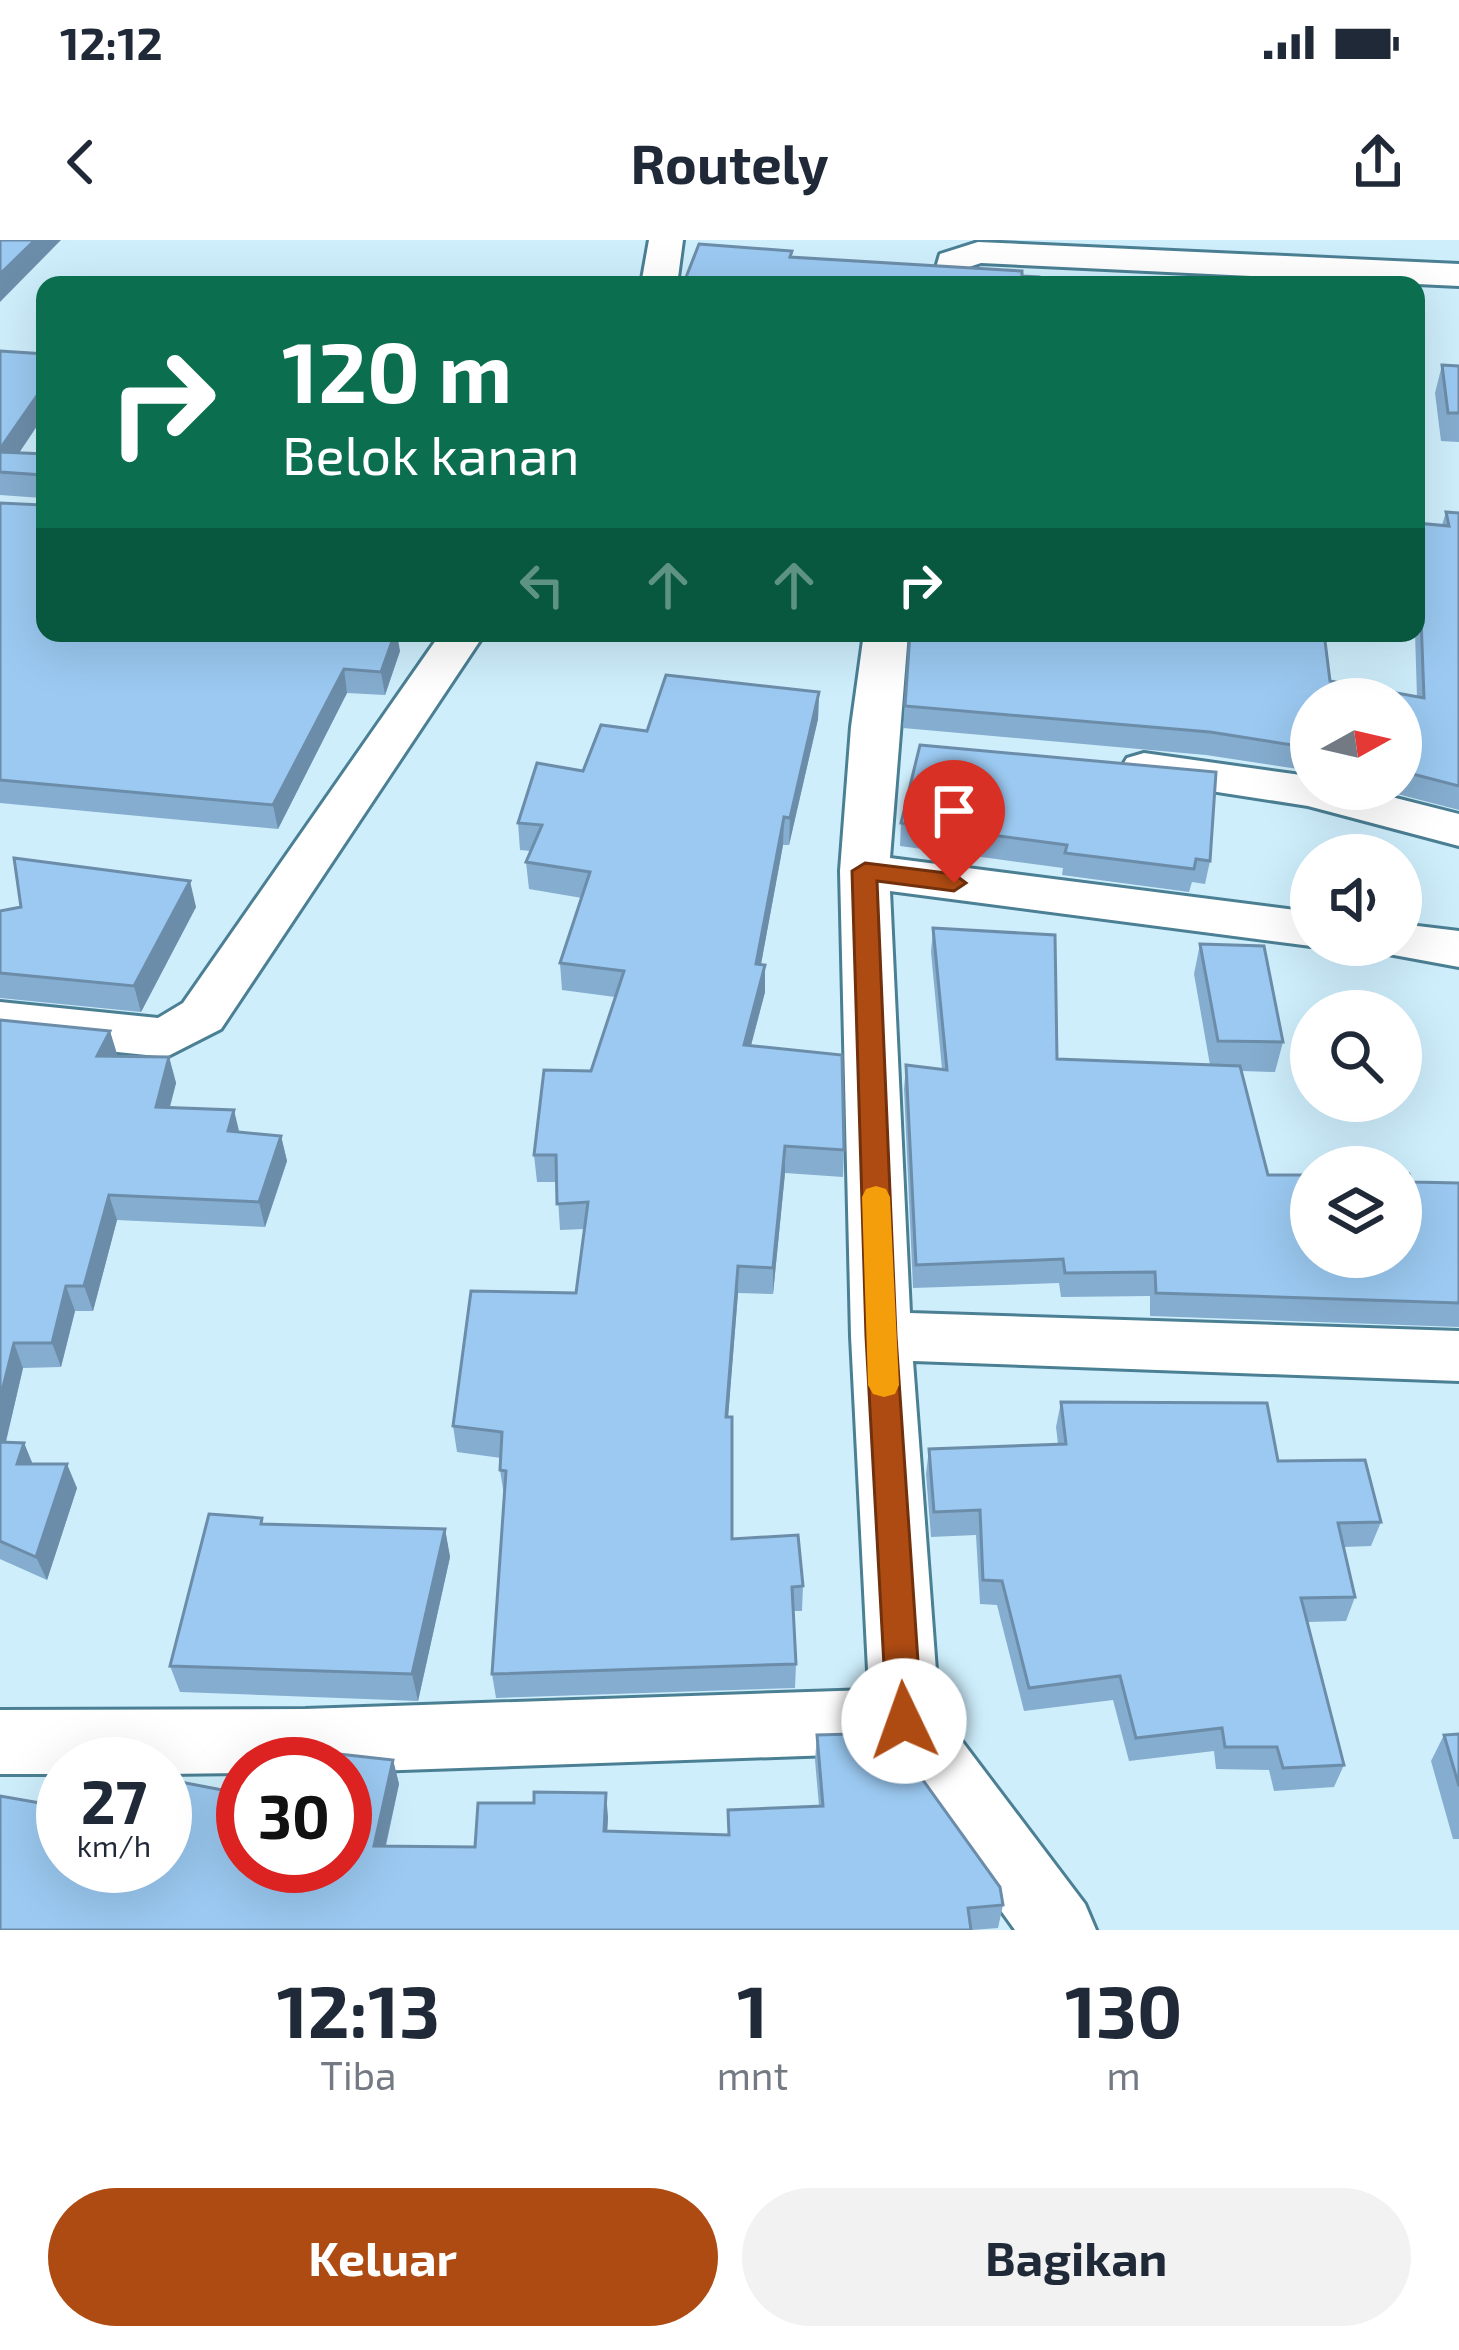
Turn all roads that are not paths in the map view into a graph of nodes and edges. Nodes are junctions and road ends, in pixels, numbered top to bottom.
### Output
1 (666, 240) edge
2 (1459, 275) edge
3 (660, 276) edge
4 (950, 276) edge
5 (457, 642) edge
6 (887, 642) edge
7 (1093, 764) edge
8 (1459, 830) edge
9 (865, 871) junction
10 (1290, 926) edge
11 (1422, 944) edge
12 (1459, 949) edge
13 (0, 1022) edge
14 (881, 1336) junction
15 (1459, 1356) edge
16 (904, 1721) junction
17 (0, 1742) edge
18 (1059, 1930) edge

1 - 3 street
2 - 4 street
5 - 13 street
6 - 9 street
7 - 8 street
9 - 10 street
9 - 14 street
11 - 12 street
14 - 15 street
14 - 16 street
16 - 17 street
16 - 18 street

